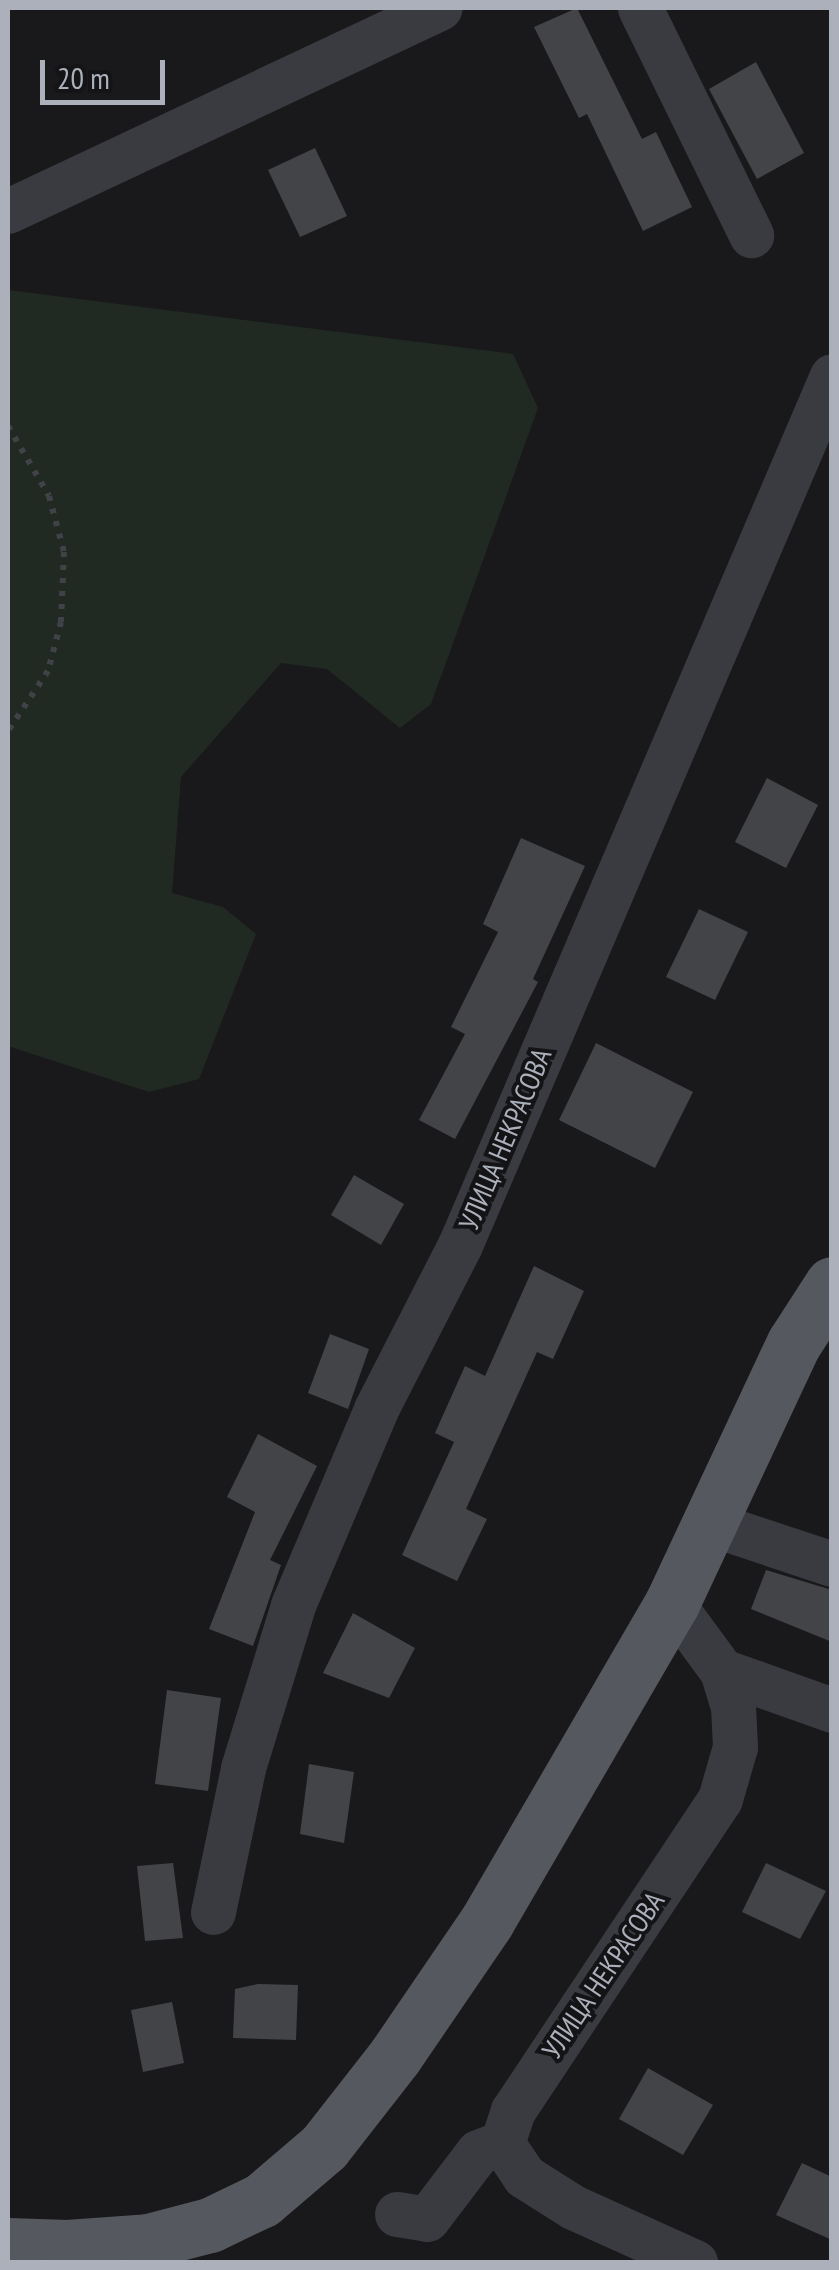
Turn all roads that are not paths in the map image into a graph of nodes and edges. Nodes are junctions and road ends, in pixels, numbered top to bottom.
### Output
1 (440, 8) edge
2 (640, 8) edge
3 (8, 210) edge
4 (751, 235) dead end
5 (832, 376) edge
6 (832, 1284) edge
7 (709, 1523) junction
8 (832, 1564) edge
9 (672, 1603) junction
10 (722, 1671) junction
11 (832, 1710) edge
12 (213, 1912) dead end
13 (502, 2143) junction
14 (397, 2214) dead end
15 (8, 2245) edge
16 (695, 2262) edge

1 - 3 street
2 - 4 street
5 - 12 street, УЛИЦА НЕКРАСОВА
6 - 7 main road
7 - 8 street
7 - 9 main road
9 - 10 street, УЛИЦА НЕКРАСОВА
9 - 15 main road
10 - 11 street
10 - 13 street, УЛИЦА НЕКРАСОВА
13 - 14 street
13 - 16 street

